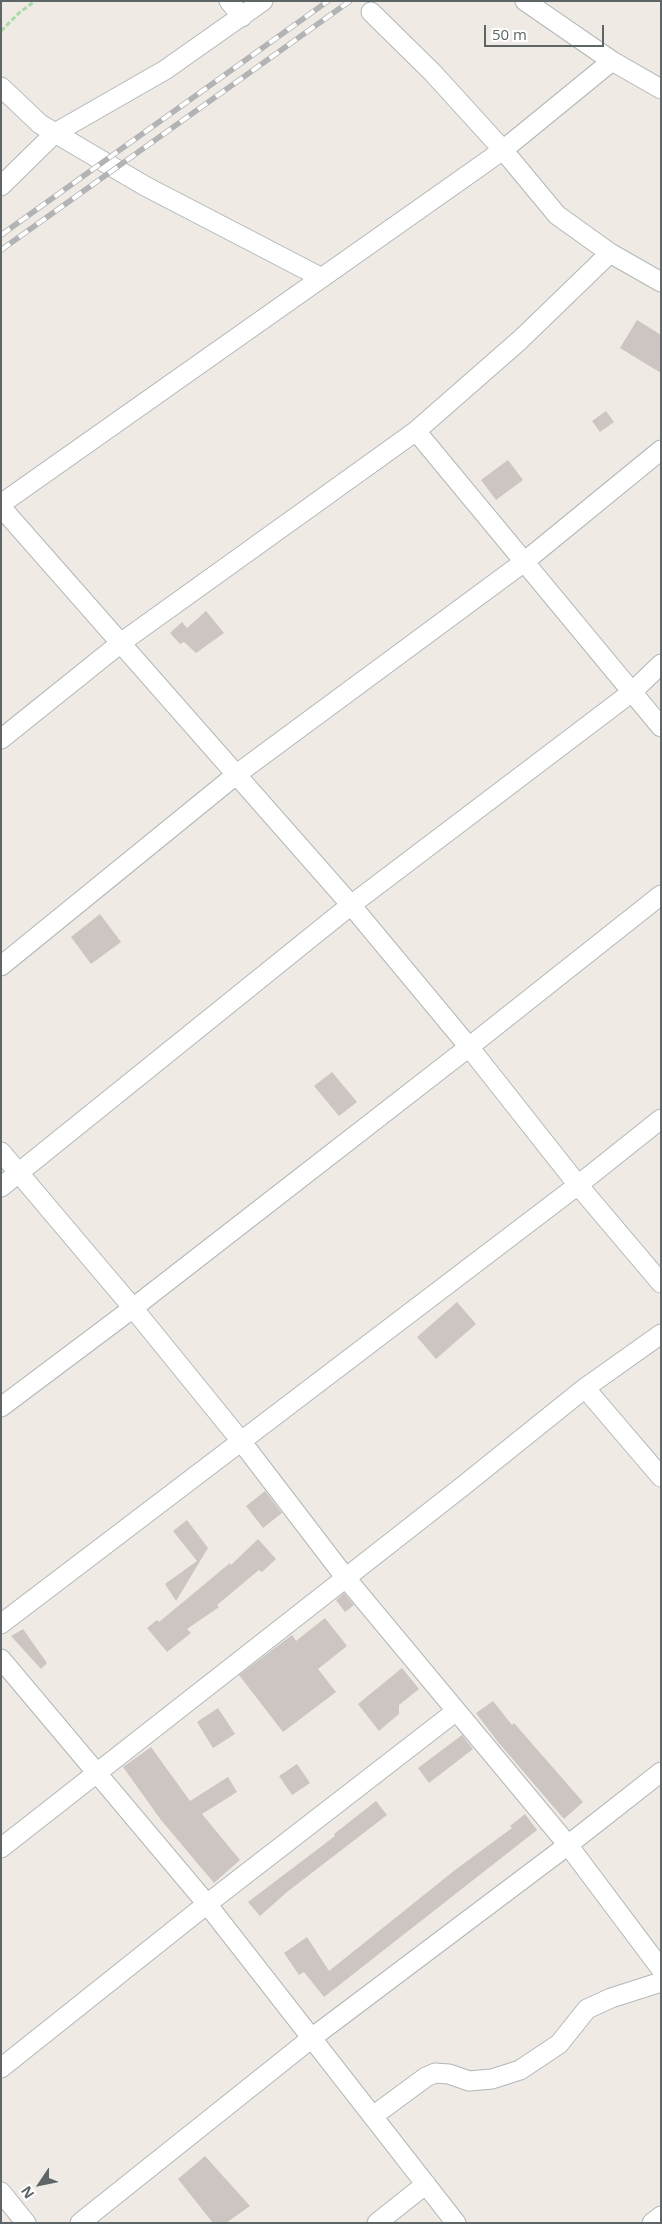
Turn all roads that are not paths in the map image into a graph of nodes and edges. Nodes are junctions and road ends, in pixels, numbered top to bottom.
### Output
1 (229, 1) edge
2 (263, 1) edge
3 (525, 1) edge
4 (371, 12) dead end
5 (242, 18) junction
6 (612, 61) junction
7 (1, 87) edge
8 (661, 89) edge
9 (54, 133) junction
10 (503, 150) junction
11 (1, 186) edge
12 (610, 252) junction
13 (322, 278) junction
14 (661, 282) edge
15 (416, 430) junction
16 (661, 450) edge
17 (1, 505) edge
18 (524, 562) junction
19 (122, 642) junction
20 (661, 664) edge
21 (632, 692) junction
22 (661, 727) edge
23 (1, 739) edge
24 (237, 774) junction
25 (661, 895) edge
26 (350, 905) junction
27 (1, 966) edge
28 (469, 1047) junction
29 (661, 1119) edge
30 (1, 1152) edge
31 (19, 1174) junction
32 (578, 1185) junction
33 (1, 1187) edge
34 (661, 1283) edge
35 (133, 1308) junction
36 (661, 1334) edge
37 (585, 1388) junction
38 (1, 1407) edge
39 (241, 1441) junction
40 (661, 1477) edge
41 (345, 1577) junction
42 (1, 1624) edge
43 (1, 1659) edge
44 (455, 1712) junction
45 (97, 1772) junction
46 (661, 1772) edge
47 (568, 1845) junction
48 (1, 1848) edge
49 (207, 1904) junction
50 (661, 1969) edge
51 (661, 1982) edge
52 (313, 2037) junction
53 (1, 2068) edge
54 (373, 2116) junction
55 (426, 2184) junction
56 (1, 2192) edge
57 (661, 2216) edge
58 (26, 2223) edge
59 (80, 2223) edge
60 (377, 2223) edge
61 (456, 2223) edge
62 (652, 2223) edge

1 - 5 street
2 - 5 street
3 - 6 street
4 - 10 street
5 - 9 street
6 - 8 street
6 - 10 street
7 - 9 street
9 - 11 street
9 - 13 street
10 - 12 street
10 - 13 street
12 - 14 street
12 - 15 street
13 - 17 street
15 - 18 street
15 - 19 street
16 - 18 street
17 - 19 street
18 - 21 street
18 - 24 street
19 - 23 street
19 - 24 street
20 - 21 street
21 - 22 street
21 - 26 street
24 - 26 street
24 - 27 street
25 - 28 street
26 - 28 street
26 - 31 street
28 - 32 street
28 - 35 street
29 - 32 street
30 - 31 street
31 - 33 street
31 - 35 street
32 - 34 street
32 - 39 street
35 - 38 street
35 - 39 street
36 - 37 street
37 - 40 street
37 - 41 street
39 - 41 street
39 - 42 street
41 - 44 street
41 - 45 street
43 - 45 street
44 - 47 street
44 - 49 street
45 - 48 street
45 - 49 street
46 - 47 street
47 - 50 street
47 - 52 street
49 - 52 street
49 - 53 street
51 - 54 street
52 - 54 street
52 - 59 street
54 - 55 street
55 - 60 street
55 - 61 street
56 - 58 street
57 - 62 street

